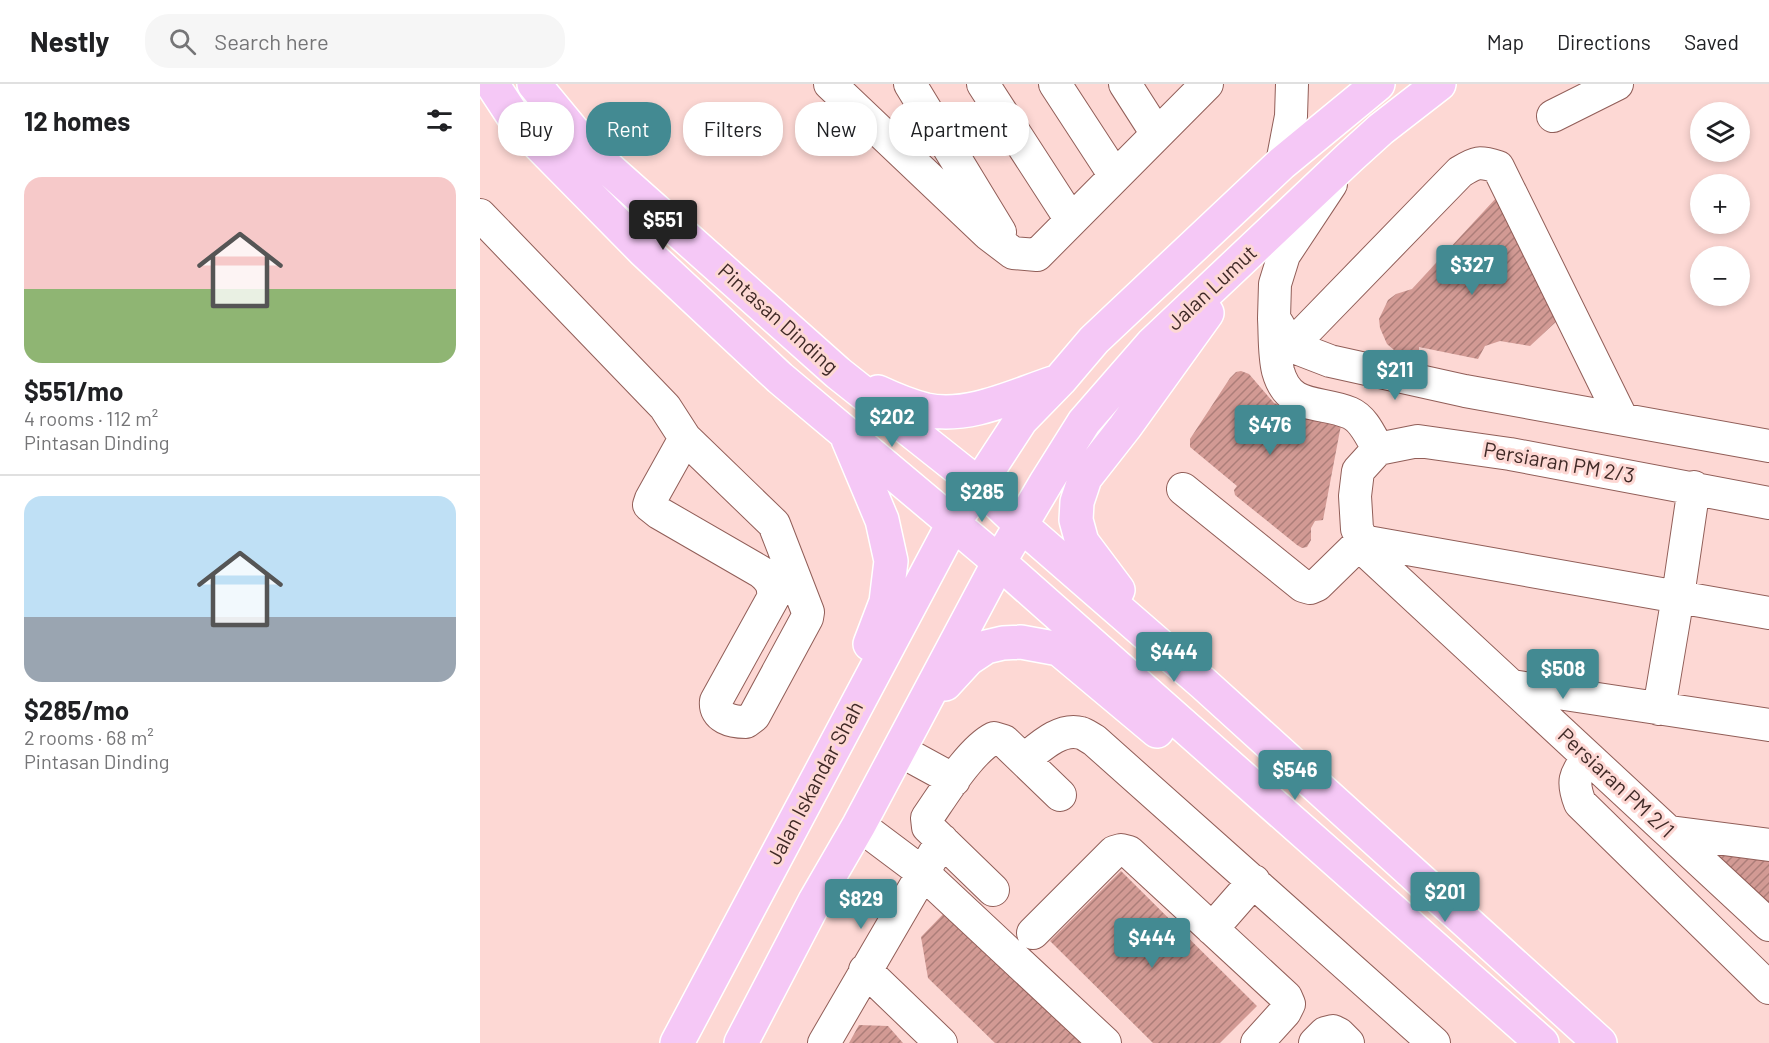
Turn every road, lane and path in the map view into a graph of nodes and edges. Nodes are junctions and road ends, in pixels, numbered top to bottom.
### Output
1 (492, 84) edge
2 (534, 84) edge
3 (830, 84) edge
4 (909, 84) edge
5 (983, 84) edge
6 (1055, 84) edge
7 (1125, 84) edge
8 (1292, 84) edge
9 (1378, 84) edge
10 (1439, 84) edge
11 (1617, 84) edge
12 (1203, 85) edge
13 (1553, 116) dead end
14 (1157, 134) junction
15 (1349, 158) junction
16 (1282, 163) junction
17 (1115, 176) junction
18 (480, 215) edge
19 (1071, 220) junction
20 (1252, 250) junction
21 (1013, 253) junction
22 (1274, 318) junction
23 (1291, 346) junction
24 (838, 373) junction
25 (1060, 380) junction
26 (1622, 419) junction
27 (846, 436) junction
28 (685, 438) junction
29 (1769, 446) edge
30 (1368, 460) junction
31 (978, 484) junction
32 (1694, 487) junction
33 (1183, 489) dead end
34 (1769, 503) edge
35 (953, 524) junction
36 (1021, 525) junction
37 (1362, 541) junction
38 (999, 562) junction
39 (1678, 596) junction
40 (1769, 613) edge
41 (1204, 684) junction
42 (1512, 686) junction
43 (1659, 709) junction
44 (918, 713) junction
45 (1769, 725) edge
46 (899, 750) junction
47 (1588, 758) junction
48 (1025, 759) junction
49 (819, 774) junction
50 (954, 780) junction
51 (1060, 795) dead end
52 (1643, 808) junction
53 (859, 825) junction
54 (1670, 832) junction
55 (1617, 839) junction
56 (942, 840) junction
57 (1314, 841) junction
58 (1769, 845) edge
59 (923, 873) junction
60 (1254, 881) junction
61 (993, 890) dead end
62 (1769, 925) edge
63 (1212, 929) junction
64 (1033, 933) dead end
65 (865, 970) junction
66 (1769, 988) edge
67 (1432, 1042) edge
68 (677, 1043) edge
69 (741, 1043) edge
70 (824, 1043) edge
71 (941, 1043) edge
72 (1105, 1043) edge
73 (1257, 1043) edge
74 (1316, 1043) edge
75 (1348, 1043) edge
76 (1542, 1043) edge
77 (1600, 1043) edge

1 - 27 main road, Pintasan Dinding
2 - 24 main road, Pintasan Dinding
3 - 21 street
4 - 21 street
5 - 19 street
6 - 17 street
7 - 14 street
8 - 16 street
9 - 16 main road, Jalan Lumut
10 - 15 main road, Jalan Lumut
11 - 13 street
12 - 14 street
14 - 17 street
15 - 20 main road, Jalan Lumut
15 - 22 street
16 - 25 main road, Jalan Lumut
17 - 19 street
18 - 28 street
19 - 21 street
20 - 36 main road, Jalan Lumut
20 - 41 main road
22 - 23 street
22 - 30 street
23 - 26 street
23 - 26 street
24 - 25 main road
24 - 31 main road, Pintasan Dinding
25 - 31 main road, Jalan Lumut
26 - 29 street
27 - 35 main road, Pintasan Dinding
27 - 49 main road
28 - 28 street
30 - 32 street, Persiaran PM 2/3
30 - 37 street, Persiaran PM 2/1
31 - 35 main road, Jalan Iskandar Shah
31 - 36 main road, Pintasan Dinding
32 - 34 street, Persiaran PM 2/3
32 - 39 street
33 - 37 street
35 - 38 main road, Pintasan Dinding
35 - 49 main road, Jalan Iskandar Shah
36 - 38 main road, Jalan Lumut
36 - 41 main road, Pintasan Dinding
37 - 39 street
37 - 42 street, Persiaran PM 2/1
38 - 44 main road
38 - 57 main road, Pintasan Dinding
39 - 40 street
39 - 43 street
41 - 77 main road, Pintasan Dinding
42 - 43 street
42 - 47 street, Persiaran PM 2/1
43 - 45 street
44 - 46 main road
44 - 57 main road
46 - 50 street
46 - 53 main road
47 - 52 street, Persiaran PM 2/1
47 - 55 street
48 - 50 street
48 - 51 street
48 - 60 street
49 - 68 main road, Jalan Iskandar Shah
50 - 56 street
52 - 54 street, Persiaran PM 2/1
52 - 55 street
53 - 59 street
53 - 69 main road
54 - 58 street
54 - 62 street, Persiaran PM 2/1
55 - 66 street
56 - 59 street
56 - 61 street
57 - 76 main road, Pintasan Dinding
59 - 65 street
59 - 72 street
60 - 63 street
60 - 67 street
63 - 64 street
63 - 73 street
65 - 70 street
65 - 71 street
74 - 75 street

